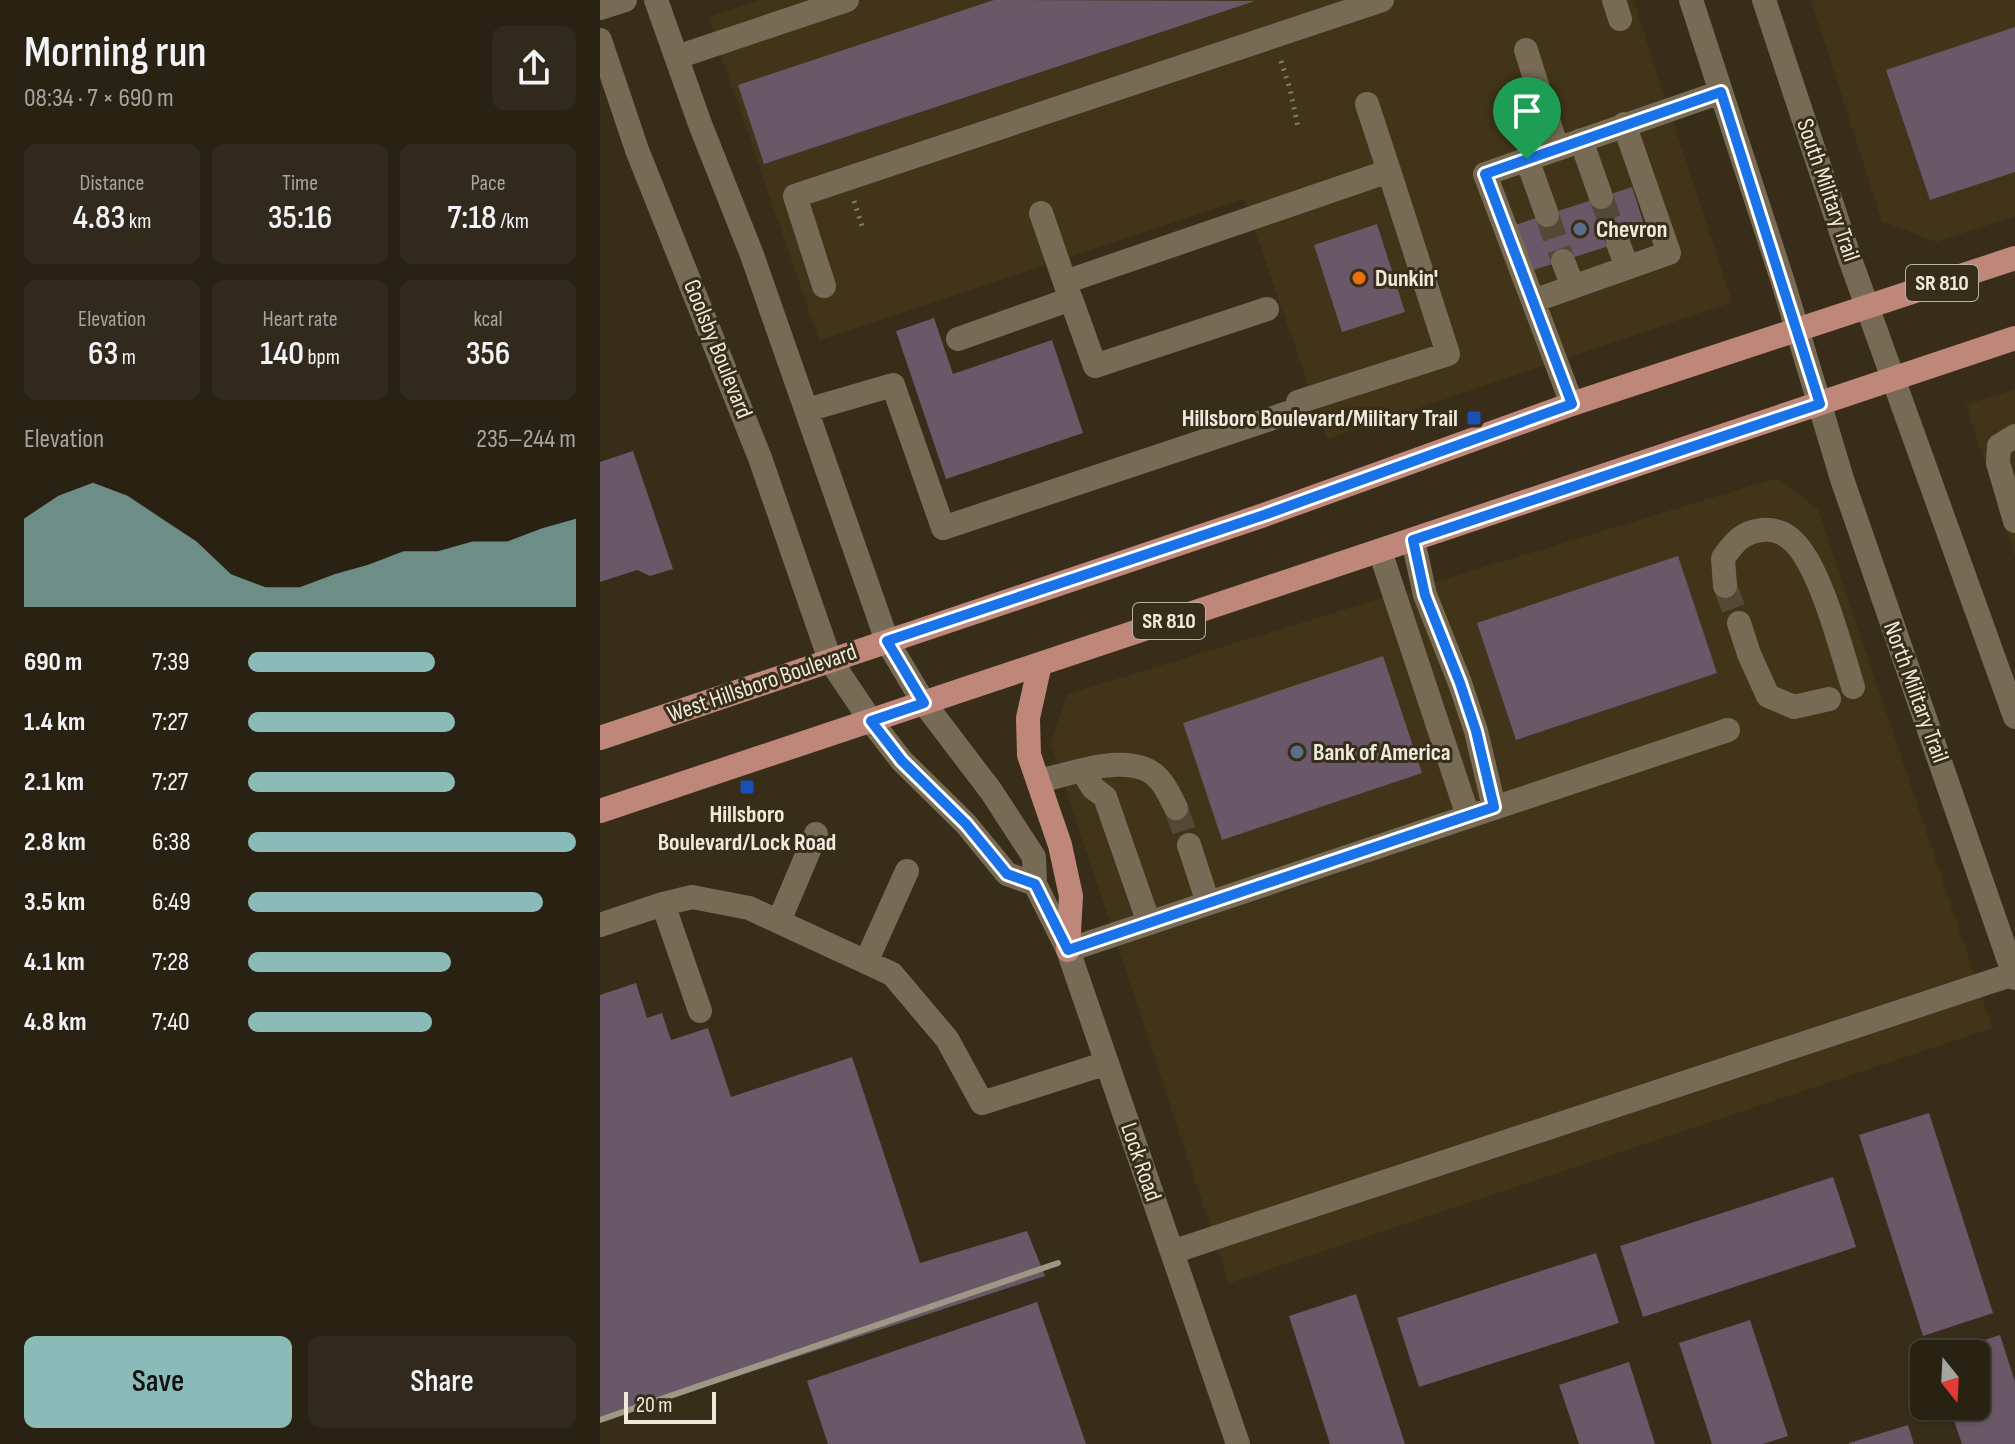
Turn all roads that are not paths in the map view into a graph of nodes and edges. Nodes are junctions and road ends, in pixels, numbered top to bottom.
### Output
1 (625, 0) edge
2 (656, 0) edge
3 (847, 0) edge
4 (1382, 0) edge
5 (1691, 0) edge
6 (1764, 0) edge
7 (600, 8) edge
8 (600, 40) edge
9 (1526, 50) dead end
10 (677, 57) junction
11 (1721, 92) junction
12 (1367, 104) dead end
13 (1624, 124) junction
14 (1581, 140) junction
15 (1557, 148) junction
16 (1527, 159) junction
17 (1389, 171) junction
18 (1601, 197) tunnel mouth
19 (1041, 213) dead end
20 (1547, 215) tunnel mouth
21 (1618, 243) tunnel mouth
22 (2015, 258) edge
23 (1563, 261) tunnel mouth
24 (1627, 267) junction
25 (824, 286) dead end
26 (1573, 287) junction
27 (1068, 291) junction
28 (1533, 301) junction
29 (1869, 308) junction
30 (1267, 309) dead end
31 (1796, 331) junction
32 (2015, 338) edge
33 (958, 339) dead end
34 (1895, 380) junction
35 (1572, 404) junction
36 (1820, 404) junction
37 (807, 410) junction
38 (2015, 436) edge
39 (2015, 521) edge
40 (1413, 540) junction
41 (1380, 551) junction
42 (1725, 586) tunnel mouth
43 (1739, 623) tunnel mouth
44 (887, 641) junction
45 (830, 660) junction
46 (1040, 664) junction
47 (1853, 687) dead end
48 (1829, 699) dead end
49 (924, 703) junction
50 (2015, 717) edge
51 (871, 721) junction
52 (1728, 730) dead end
53 (600, 738) edge
54 (1083, 772) junction
55 (1039, 781) junction
56 (1494, 807) junction
57 (1176, 808) tunnel mouth
58 (600, 811) edge
59 (1468, 816) junction
60 (816, 834) dead end
61 (1189, 845) tunnel mouth
62 (907, 871) dead end
63 (1035, 884) junction
64 (1208, 903) junction
65 (663, 904) junction
66 (779, 921) junction
67 (1149, 923) junction
68 (600, 925) edge
69 (1068, 950) junction
70 (866, 962) junction
71 (2014, 976) edge
72 (700, 1011) dead end
73 (1107, 1063) junction
74 (1172, 1252) junction
75 (1238, 1444) edge

1 - 7 street
2 - 10 street
3 - 10 street
4 - 25 street
5 - 11 street
6 - 29 street, South Military Trail
8 - 45 street, Goolsby Boulevard
9 - 15 street
10 - 37 street
11 - 13 street
11 - 31 street
12 - 17 street
13 - 14 street
13 - 24 street
14 - 15 street
14 - 18 street
15 - 16 street
16 - 20 street
16 - 28 street
17 - 27 street
17 - 37 street
19 - 27 street
21 - 24 street
22 - 29 main road, West Hillsboro Boulevard / SR 810
23 - 26 street
24 - 26 street
26 - 28 street
27 - 30 street
27 - 33 street
28 - 35 street
29 - 31 main road, West Hillsboro Boulevard / SR 810
29 - 34 street, South Military Trail
31 - 35 main road, West Hillsboro Boulevard / SR 810
31 - 36 street
32 - 34 main road, SR 810
34 - 36 main road, SR 810
34 - 50 street
35 - 44 main road, West Hillsboro Boulevard / SR 810
36 - 40 main road, SR 810
36 - 71 street, North Military Trail
37 - 44 street
38 - 39 street
40 - 41 main road, SR 810
40 - 56 street
41 - 46 main road, SR 810
41 - 59 street
42 - 47 street
43 - 48 street
44 - 45 main road, West Hillsboro Boulevard / SR 810
44 - 49 street
45 - 51 street, Goolsby Boulevard
45 - 53 main road, West Hillsboro Boulevard / SR 810
46 - 49 main road, SR 810
46 - 55 main road
49 - 51 main road, SR 810
49 - 63 street, Lock Road
51 - 58 main road, SR 810
51 - 63 street
52 - 56 street
54 - 55 street
54 - 57 street
54 - 67 street
55 - 69 main road
56 - 59 street
59 - 64 street
60 - 66 street
61 - 64 street
62 - 70 street
63 - 69 street, Lock Road
64 - 67 street
65 - 66 street
65 - 68 street
65 - 72 street
66 - 70 street
67 - 69 street
69 - 73 street, Lock Road
70 - 73 street
71 - 74 street
73 - 74 street, Lock Road
74 - 75 street, Lock Road

